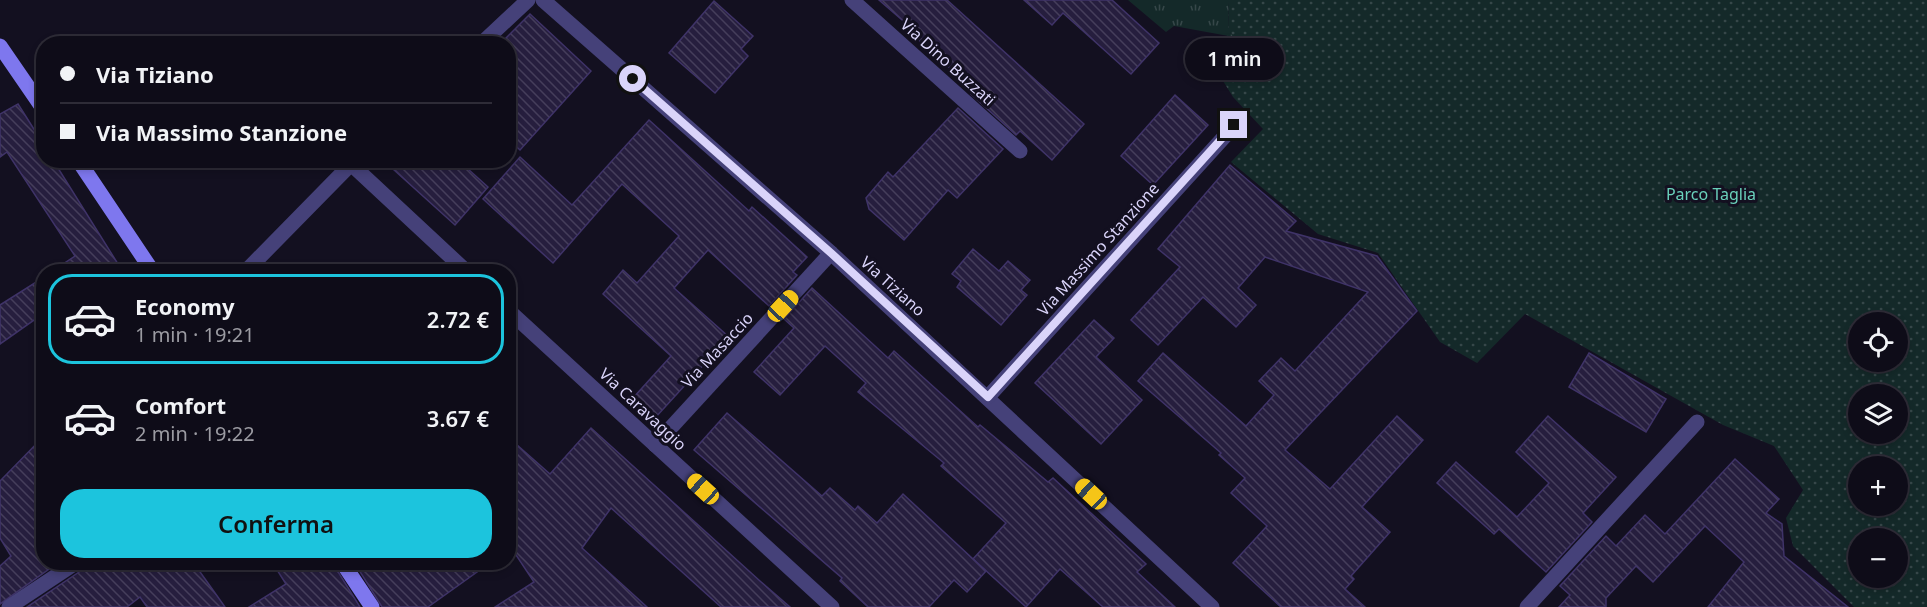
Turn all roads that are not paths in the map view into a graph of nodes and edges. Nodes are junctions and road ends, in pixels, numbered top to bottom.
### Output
1 (528, 0) edge
2 (543, 0) edge
3 (852, 0) edge
4 (490, 36) edge
5 (0, 46) edge
6 (36, 98) edge
7 (1234, 125) dead end
8 (1020, 151) dead end
9 (83, 168) edge
10 (347, 168) edge
11 (359, 168) edge
12 (831, 253) junction
13 (148, 264) edge
14 (253, 264) edge
15 (459, 264) edge
16 (516, 317) edge
17 (988, 397) junction
18 (1697, 422) dead end
19 (655, 445) junction
20 (65, 570) edge
21 (347, 570) edge
22 (9, 607) edge
23 (372, 607) edge
24 (832, 607) edge
25 (1212, 607) edge
26 (1527, 607) edge

1 - 4 street
2 - 12 street, Via Tiziano
3 - 8 street, Via Dino Buzzati
5 - 6 street
7 - 17 street, Via Massimo Stanzione
9 - 13 street
10 - 14 street
11 - 15 street
12 - 17 street, Via Tiziano
12 - 19 street, Via Masaccio
16 - 19 street, Via Caravaggio
17 - 25 street, Via Tiziano
18 - 26 street
19 - 24 street, Via Caravaggio
20 - 22 street
21 - 23 street

